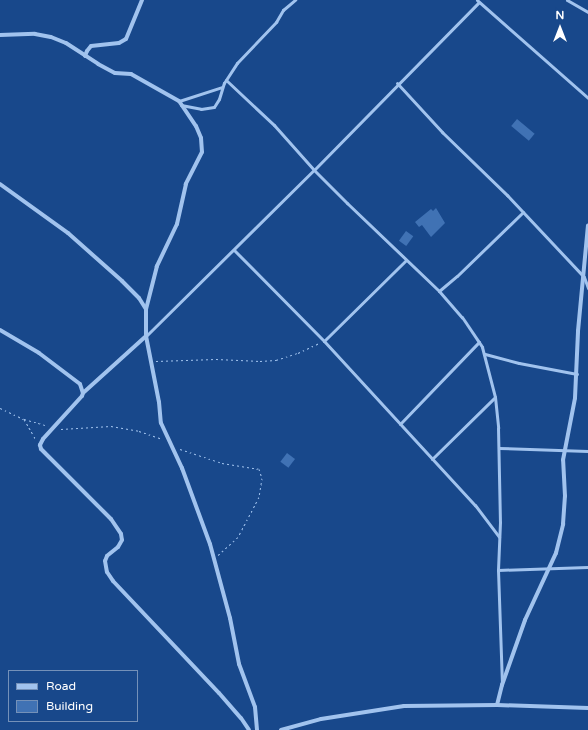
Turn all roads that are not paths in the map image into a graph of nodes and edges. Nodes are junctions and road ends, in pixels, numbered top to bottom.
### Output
1 (142, 0) edge
2 (295, 0) edge
3 (567, 0) edge
4 (478, 1) edge
5 (588, 11) edge
6 (0, 36) edge
7 (86, 56) junction
8 (226, 80) junction
9 (398, 83) junction
10 (222, 87) junction
11 (588, 98) edge
12 (180, 103) junction
13 (314, 170) junction
14 (0, 184) edge
15 (523, 212) junction
16 (588, 225) edge
17 (234, 250) junction
18 (406, 260) junction
19 (584, 277) junction
20 (588, 288) edge
21 (439, 291) junction
22 (146, 309) junction
23 (0, 330) edge
24 (146, 336) junction
25 (324, 341) junction
26 (479, 342) junction
27 (485, 354) junction
28 (577, 374) junction
29 (83, 393) junction
30 (494, 397) junction
31 (400, 424) junction
32 (499, 448) junction
33 (564, 451) junction
34 (588, 451) edge
35 (432, 458) junction
36 (499, 537) junction
37 (550, 567) junction
38 (588, 567) edge
39 (498, 570) junction
40 (502, 685) junction
41 (497, 704) junction
42 (588, 708) edge
43 (249, 730) edge
44 (257, 730) edge
45 (281, 730) edge

1 - 7 street
2 - 8 lane
3 - 5 lane
4 - 9 lane
4 - 11 lane
6 - 7 street
7 - 12 street
8 - 10 lane
8 - 13 lane
9 - 13 lane
9 - 15 lane
10 - 12 lane
10 - 12 lane
12 - 22 street
13 - 17 lane
13 - 18 lane
14 - 22 street
15 - 19 lane
15 - 21 lane
16 - 19 street
17 - 24 lane
17 - 25 lane
18 - 21 lane
18 - 25 lane
19 - 20 lane
19 - 28 street
21 - 26 lane
22 - 24 street
23 - 29 street
24 - 29 street
24 - 44 street
25 - 31 lane
26 - 27 lane
26 - 31 lane
27 - 28 lane
27 - 30 lane
28 - 33 street
29 - 43 street
30 - 32 lane
30 - 35 lane
31 - 35 lane
32 - 33 lane
32 - 36 lane
33 - 34 lane
33 - 37 street
35 - 36 lane
36 - 39 lane
37 - 38 lane
37 - 39 lane
37 - 40 street
39 - 40 lane
40 - 41 street
41 - 42 street
41 - 45 street

